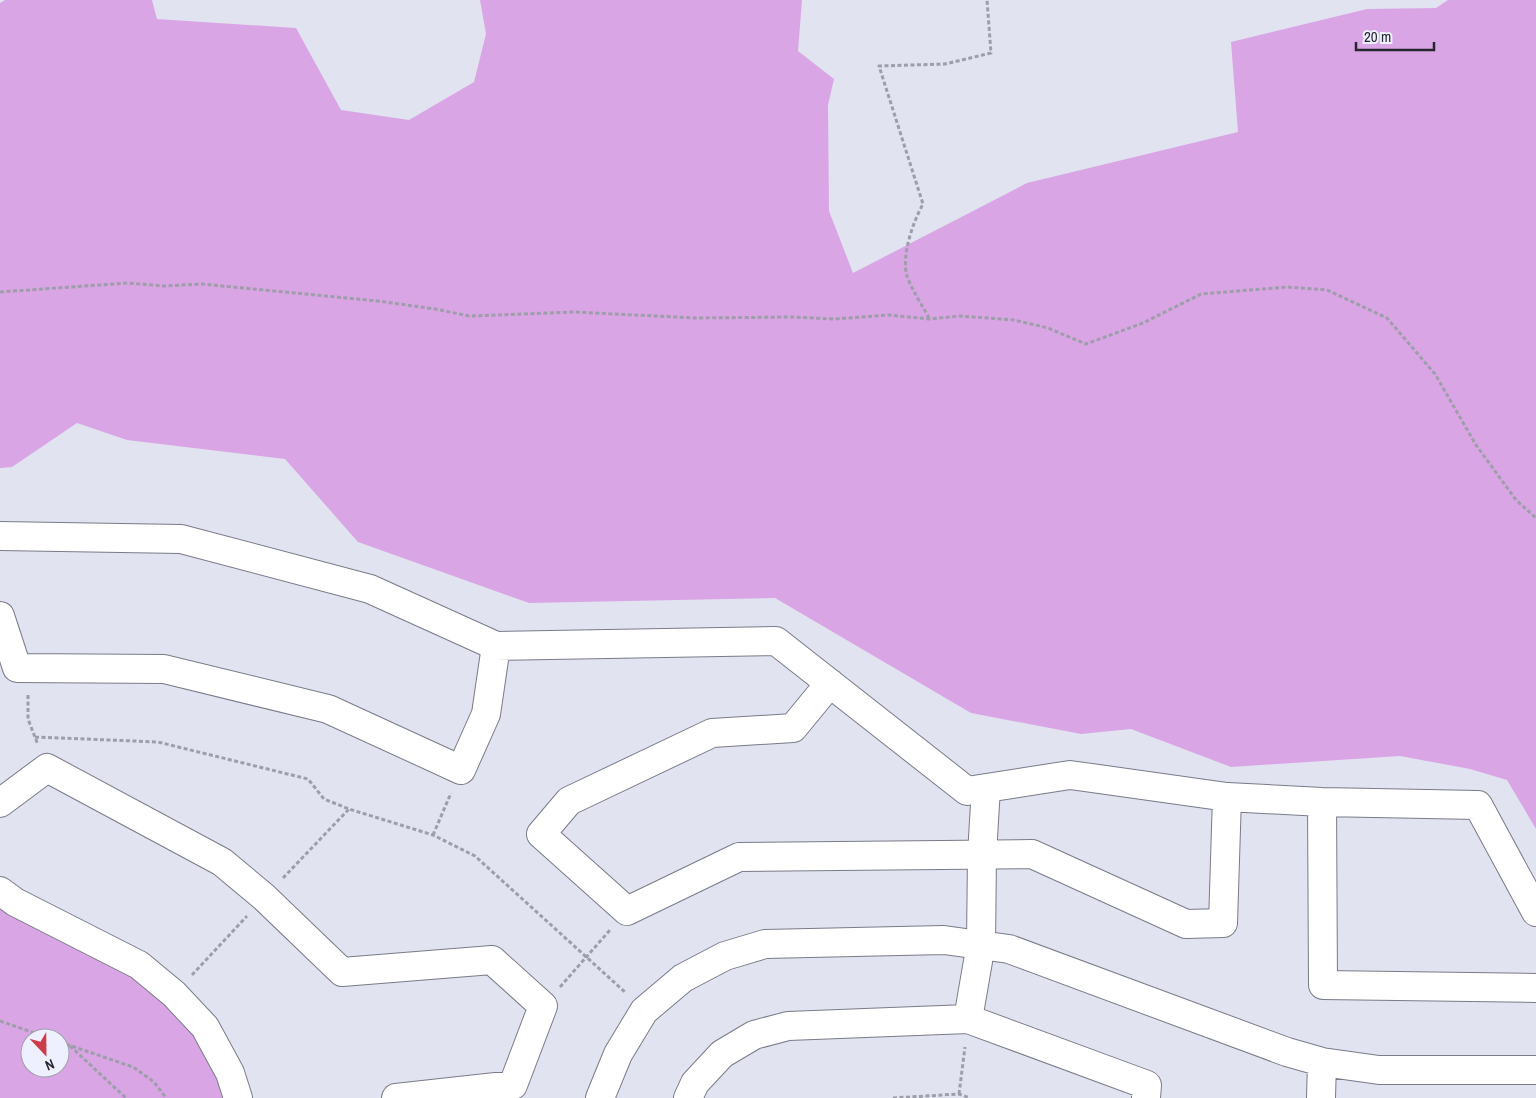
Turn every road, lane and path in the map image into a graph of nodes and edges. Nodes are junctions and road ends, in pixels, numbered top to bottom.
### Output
1 (987, 0) edge
2 (0, 292) edge
3 (929, 319) junction
4 (1536, 518) edge
5 (0, 536) edge
6 (0, 616) edge
7 (496, 646) junction
8 (28, 669) junction
9 (830, 683) junction
10 (35, 737) junction
11 (47, 768) junction
12 (461, 770) junction
13 (986, 788) junction
14 (1227, 797) junction
15 (1322, 802) junction
16 (0, 803) edge
17 (349, 809) junction
18 (434, 835) junction
19 (982, 854) junction
20 (273, 888) junction
21 (0, 891) edge
22 (627, 911) junction
23 (1536, 912) edge
24 (981, 944) junction
25 (585, 957) junction
26 (186, 980) dead end
27 (1536, 988) edge
28 (631, 997) dead end
29 (543, 1006) junction
30 (968, 1019) junction
31 (0, 1021) edge
32 (20, 1028) edge
33 (70, 1045) edge
34 (70, 1047) edge
35 (1322, 1062) junction
36 (1536, 1070) edge
37 (960, 1094) junction
38 (126, 1098) edge
39 (166, 1098) edge
40 (238, 1098) edge
41 (396, 1098) edge
42 (600, 1098) edge
43 (688, 1098) edge
44 (893, 1098) edge
45 (970, 1098) edge
46 (1146, 1098) edge
47 (1322, 1098) edge

1 - 3 path
2 - 3 path
3 - 4 path
5 - 7 street
6 - 8 street
7 - 9 street
7 - 12 street
8 - 10 path
8 - 12 street
9 - 13 street
9 - 22 street
10 - 11 path
10 - 17 path
11 - 16 street
11 - 20 street
12 - 18 path
13 - 14 street
13 - 19 street
14 - 15 street
14 - 19 street
15 - 23 street
15 - 27 street
17 - 18 path
17 - 20 path
18 - 25 path
19 - 22 street
19 - 24 street
20 - 26 path
20 - 29 street
21 - 40 street
22 - 25 path
24 - 30 street
24 - 35 street
24 - 42 street
25 - 28 path
25 - 29 path
29 - 41 street
30 - 37 path
30 - 43 street
30 - 46 street
31 - 32 path
33 - 39 path
34 - 38 path
35 - 36 street
35 - 47 street
37 - 44 path
37 - 45 path

